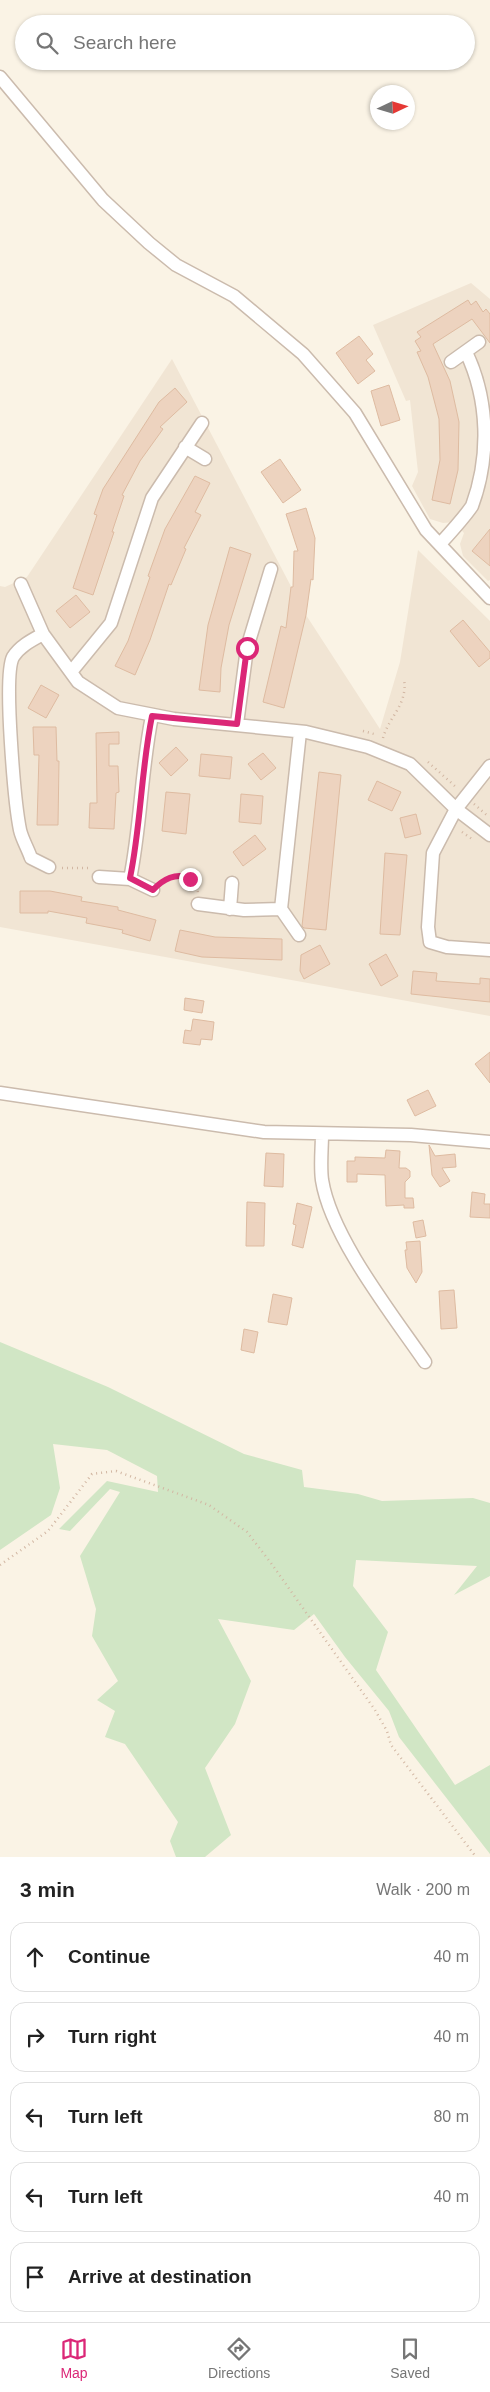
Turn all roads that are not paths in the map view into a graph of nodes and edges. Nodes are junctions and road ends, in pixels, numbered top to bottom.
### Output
1 (0, 77) edge
2 (479, 342) dead end
3 (466, 352) junction
4 (451, 362) dead end
5 (202, 423) dead end
6 (185, 447) junction
7 (205, 459) dead end
8 (440, 544) junction
9 (272, 569) dead end
10 (21, 584) dead end
11 (490, 598) edge
12 (43, 634) junction
13 (71, 672) junction
14 (152, 716) junction
15 (237, 724) junction
16 (300, 732) junction
17 (490, 766) edge
18 (456, 809) junction
19 (490, 835) edge
20 (49, 867) road end
21 (99, 876) road end
22 (130, 878) junction
23 (232, 883) dead end
24 (153, 890) road end
25 (198, 904) road end
26 (230, 909) junction
27 (281, 909) junction
28 (299, 935) dead end
29 (490, 950) edge
30 (0, 1092) edge
31 (322, 1134) junction
32 (490, 1142) edge
33 (425, 1362) dead end

1 - 8 street
2 - 3 street
3 - 4 street
3 - 8 street
5 - 6 street
6 - 7 street
6 - 13 street
8 - 11 street
9 - 15 street
10 - 12 street
12 - 13 street
12 - 20 street
13 - 14 street
14 - 15 street
14 - 22 street
15 - 16 street
16 - 18 street
16 - 27 street
17 - 18 street
18 - 19 street
18 - 29 street
21 - 22 street
22 - 24 street
23 - 26 street
25 - 26 street
26 - 27 street
27 - 28 street
30 - 31 street
31 - 32 street
31 - 33 street

